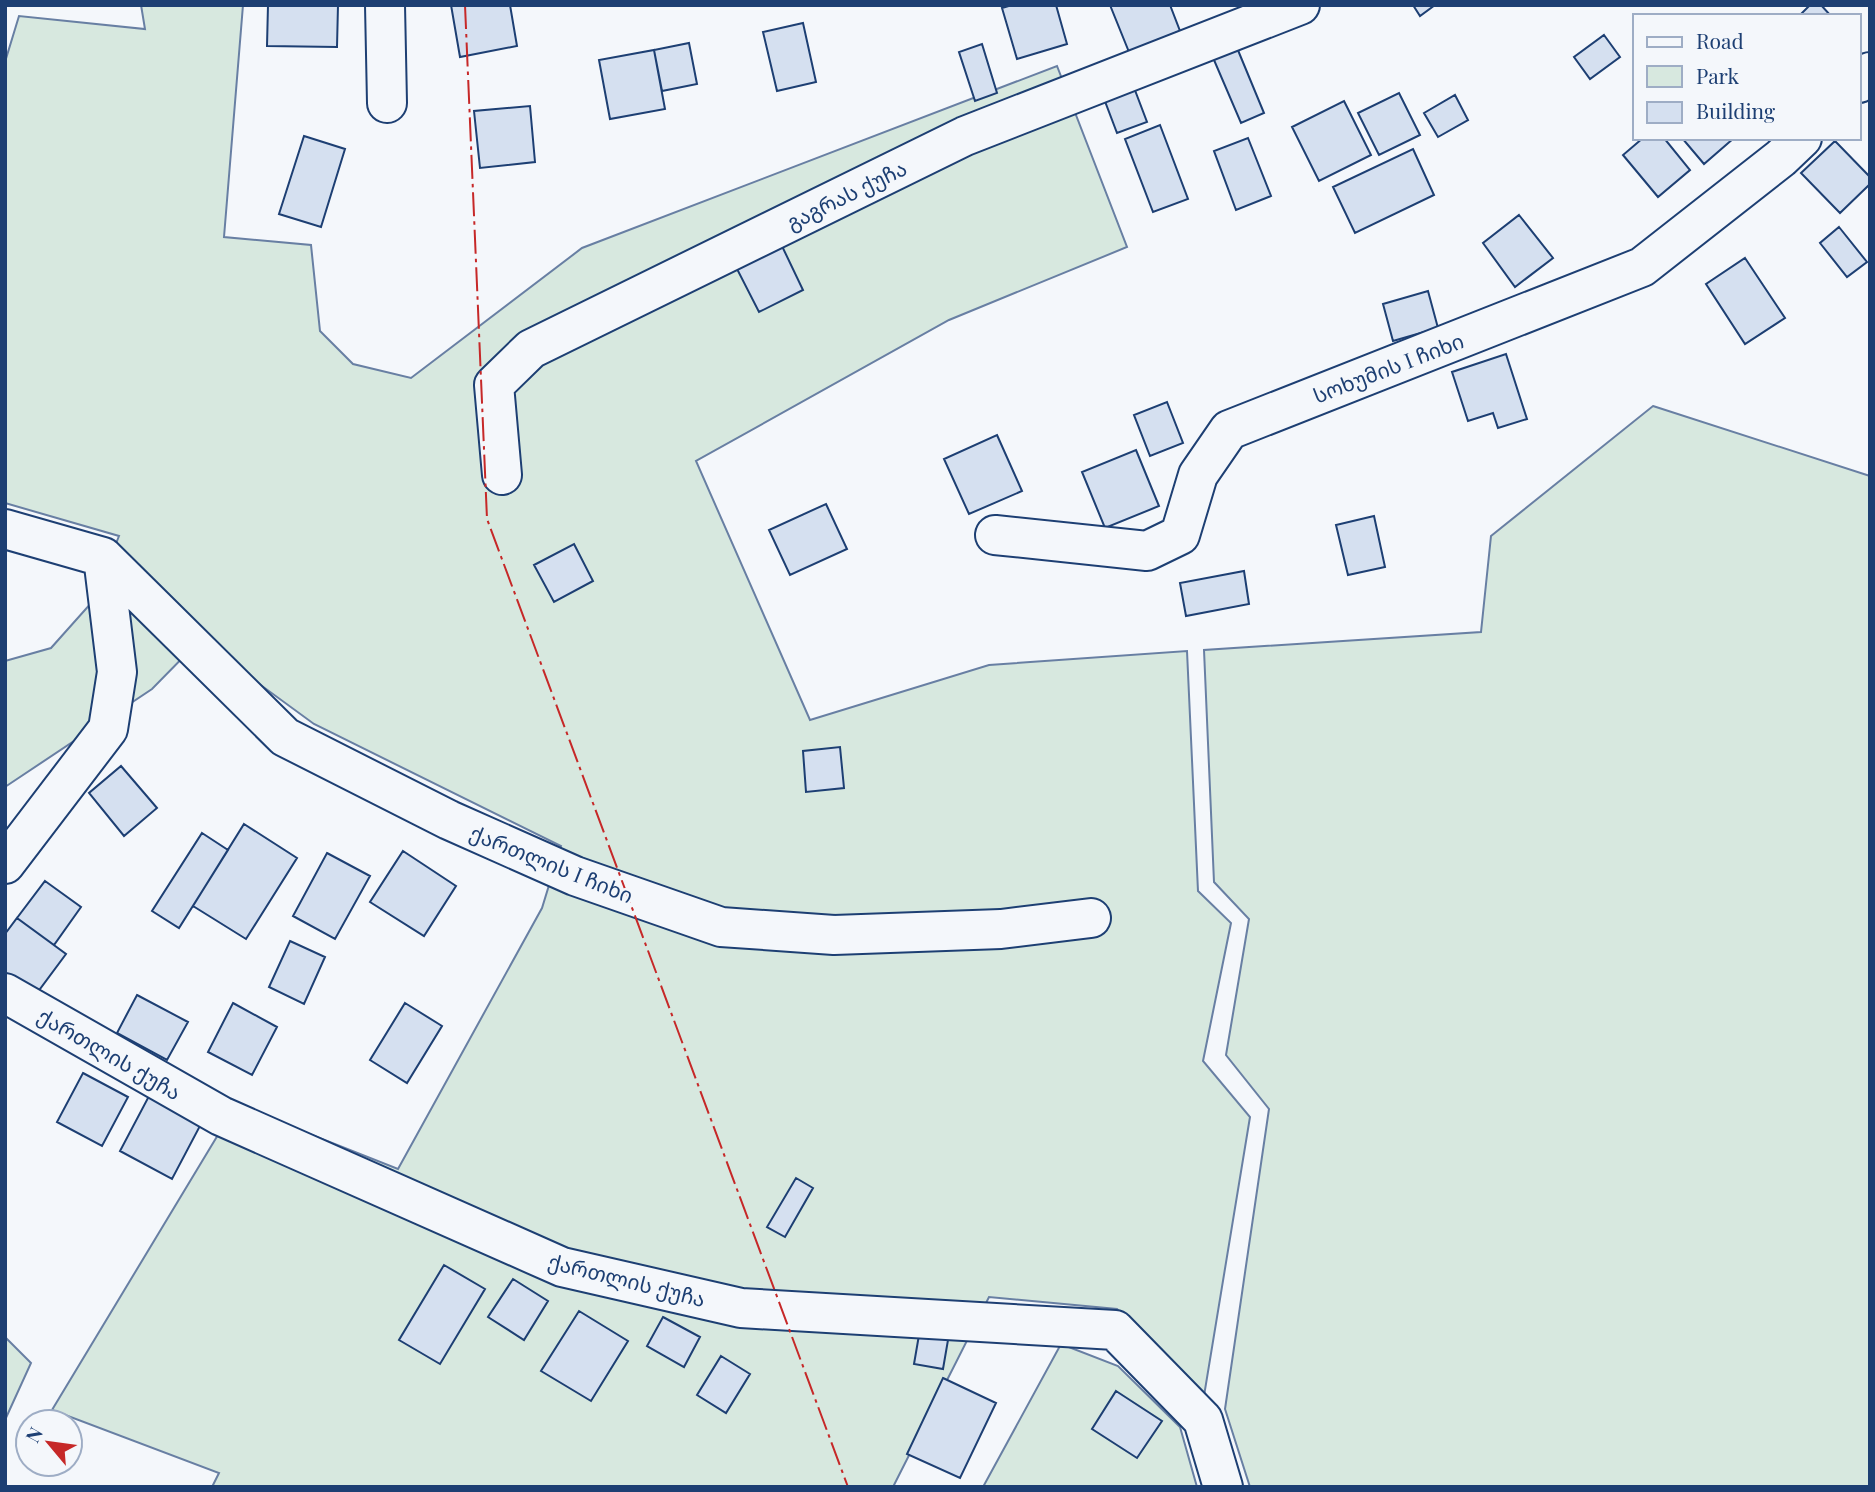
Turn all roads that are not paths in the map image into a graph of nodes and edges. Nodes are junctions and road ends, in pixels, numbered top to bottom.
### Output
1 (385, 5) edge
2 (1300, 5) edge
3 (387, 103) dead end
4 (1800, 140) edge
5 (502, 475) dead end
6 (5, 529) edge
7 (995, 536) dead end
8 (103, 557) junction
9 (5, 864) edge
10 (1091, 918) dead end
11 (5, 993) edge
12 (1223, 1487) edge

1 - 3 street
2 - 5 street, გაგრას ქუჩა
4 - 7 street, სოხუმის I ჩიხი
6 - 8 street
8 - 9 street
8 - 10 street, ქართლის I ჩიხი
11 - 12 street, ქართლის ქუჩა

